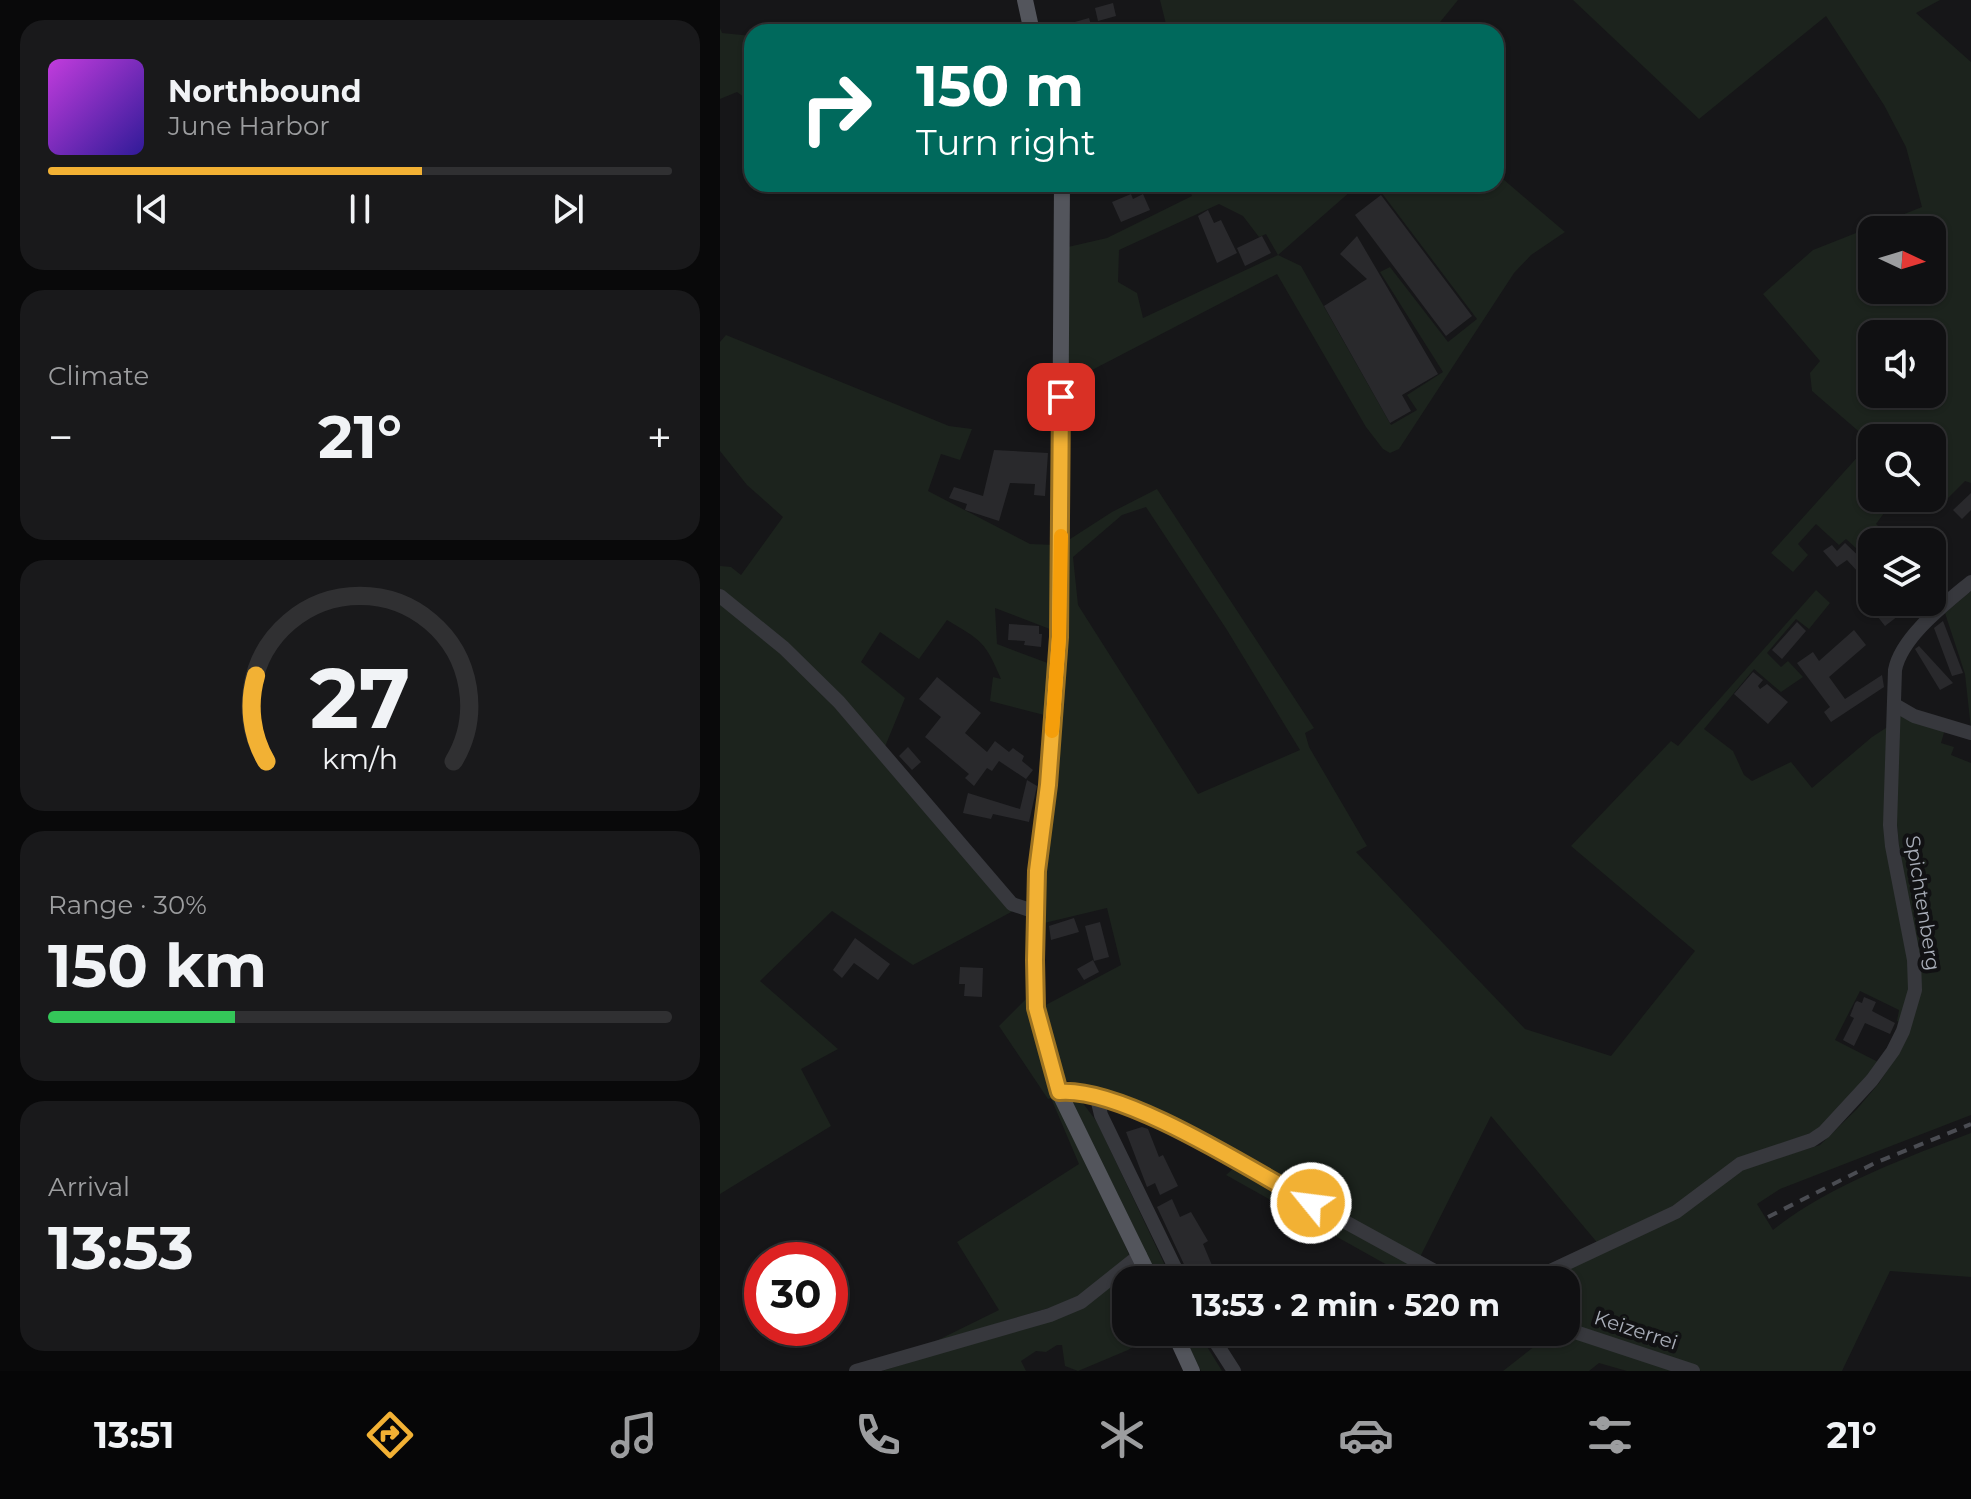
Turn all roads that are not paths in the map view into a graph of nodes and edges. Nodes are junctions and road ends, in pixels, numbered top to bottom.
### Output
1 (1025, 0) edge
2 (1030, 24) edge
3 (1062, 192) edge
4 (1971, 582) edge
5 (720, 596) edge
6 (1895, 705) junction
7 (1971, 733) edge
8 (1036, 910) junction
9 (1059, 1092) junction
10 (1097, 1098) junction
11 (1140, 1255) junction
12 (1145, 1266) edge
13 (1174, 1266) edge
14 (1426, 1266) edge
15 (1561, 1266) edge
16 (1580, 1334) edge
17 (1180, 1346) edge
18 (1218, 1346) edge
19 (856, 1371) edge
20 (1192, 1371) edge
21 (1234, 1371) edge
22 (1693, 1371) edge

1 - 2 main road
3 - 8 main road
4 - 6 street, Spichtenberg
5 - 8 street
6 - 7 street
6 - 15 street, Spichtenberg
8 - 9 main road
9 - 10 street
9 - 11 main road
10 - 13 street
10 - 14 street
11 - 12 main road
11 - 19 street
16 - 22 street, Keizerrei
17 - 20 main road
18 - 21 street

